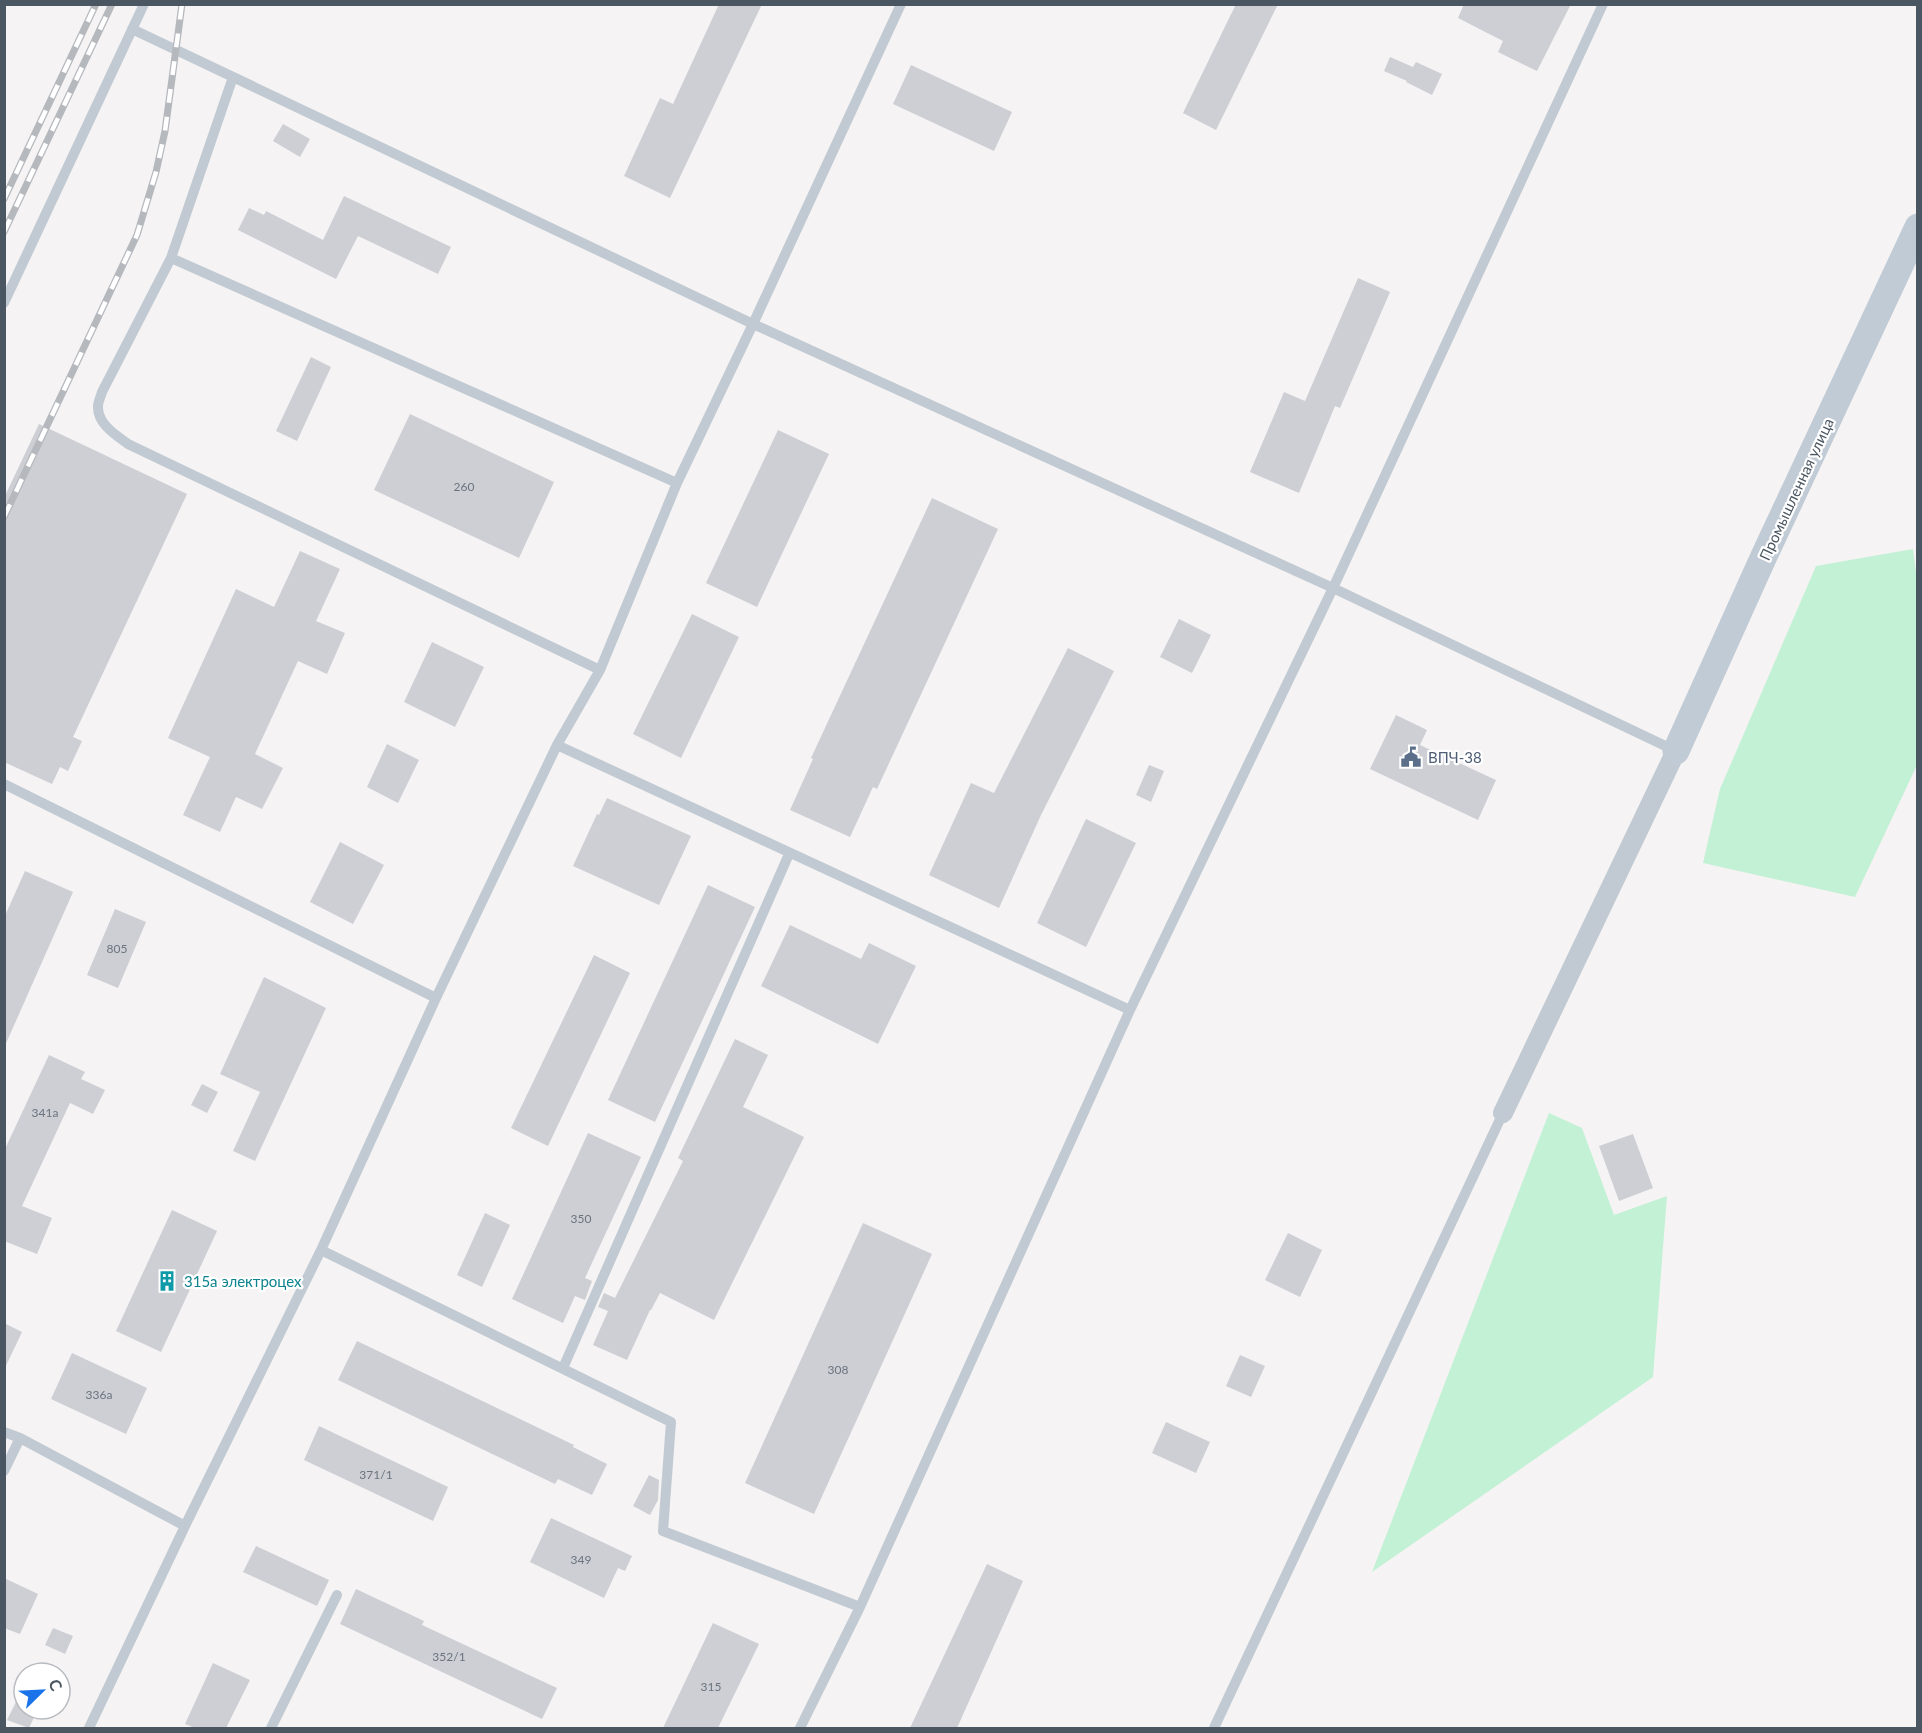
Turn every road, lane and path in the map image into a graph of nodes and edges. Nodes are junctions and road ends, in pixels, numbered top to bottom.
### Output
1 (144, 4) edge
2 (901, 4) edge
3 (1603, 4) edge
4 (132, 29) junction
5 (233, 77) junction
6 (1917, 227) edge
7 (171, 258) junction
8 (4, 303) edge
9 (753, 324) junction
10 (677, 483) junction
11 (1333, 588) junction
12 (600, 670) junction
13 (557, 745) junction
14 (1676, 751) junction
15 (4, 784) edge
16 (789, 854) junction
17 (436, 998) junction
18 (1130, 1010) junction
19 (1503, 1113) joint
20 (321, 1250) junction
21 (563, 1368) junction
22 (4, 1432) edge
23 (20, 1438) junction
24 (4, 1471) edge
25 (185, 1526) junction
26 (337, 1595) dead end
27 (860, 1607) junction
28 (89, 1728) edge
29 (271, 1728) edge
30 (801, 1728) edge
31 (1214, 1728) edge

1 - 4 lane
2 - 9 lane
3 - 11 lane
4 - 5 lane
4 - 8 lane
5 - 7 lane
5 - 9 lane
6 - 14 street, Промышленная улица
7 - 10 lane
7 - 12 lane
9 - 10 lane
9 - 11 lane
10 - 12 lane
11 - 14 lane
11 - 18 lane
12 - 13 lane
13 - 16 lane
13 - 17 lane
14 - 19 street
15 - 17 lane
16 - 18 lane
16 - 21 lane
17 - 20 lane
18 - 27 lane
19 - 31 lane
20 - 21 lane
20 - 25 lane
21 - 27 lane
22 - 23 lane
23 - 24 lane
23 - 25 lane
25 - 28 lane
26 - 29 lane
27 - 30 lane

